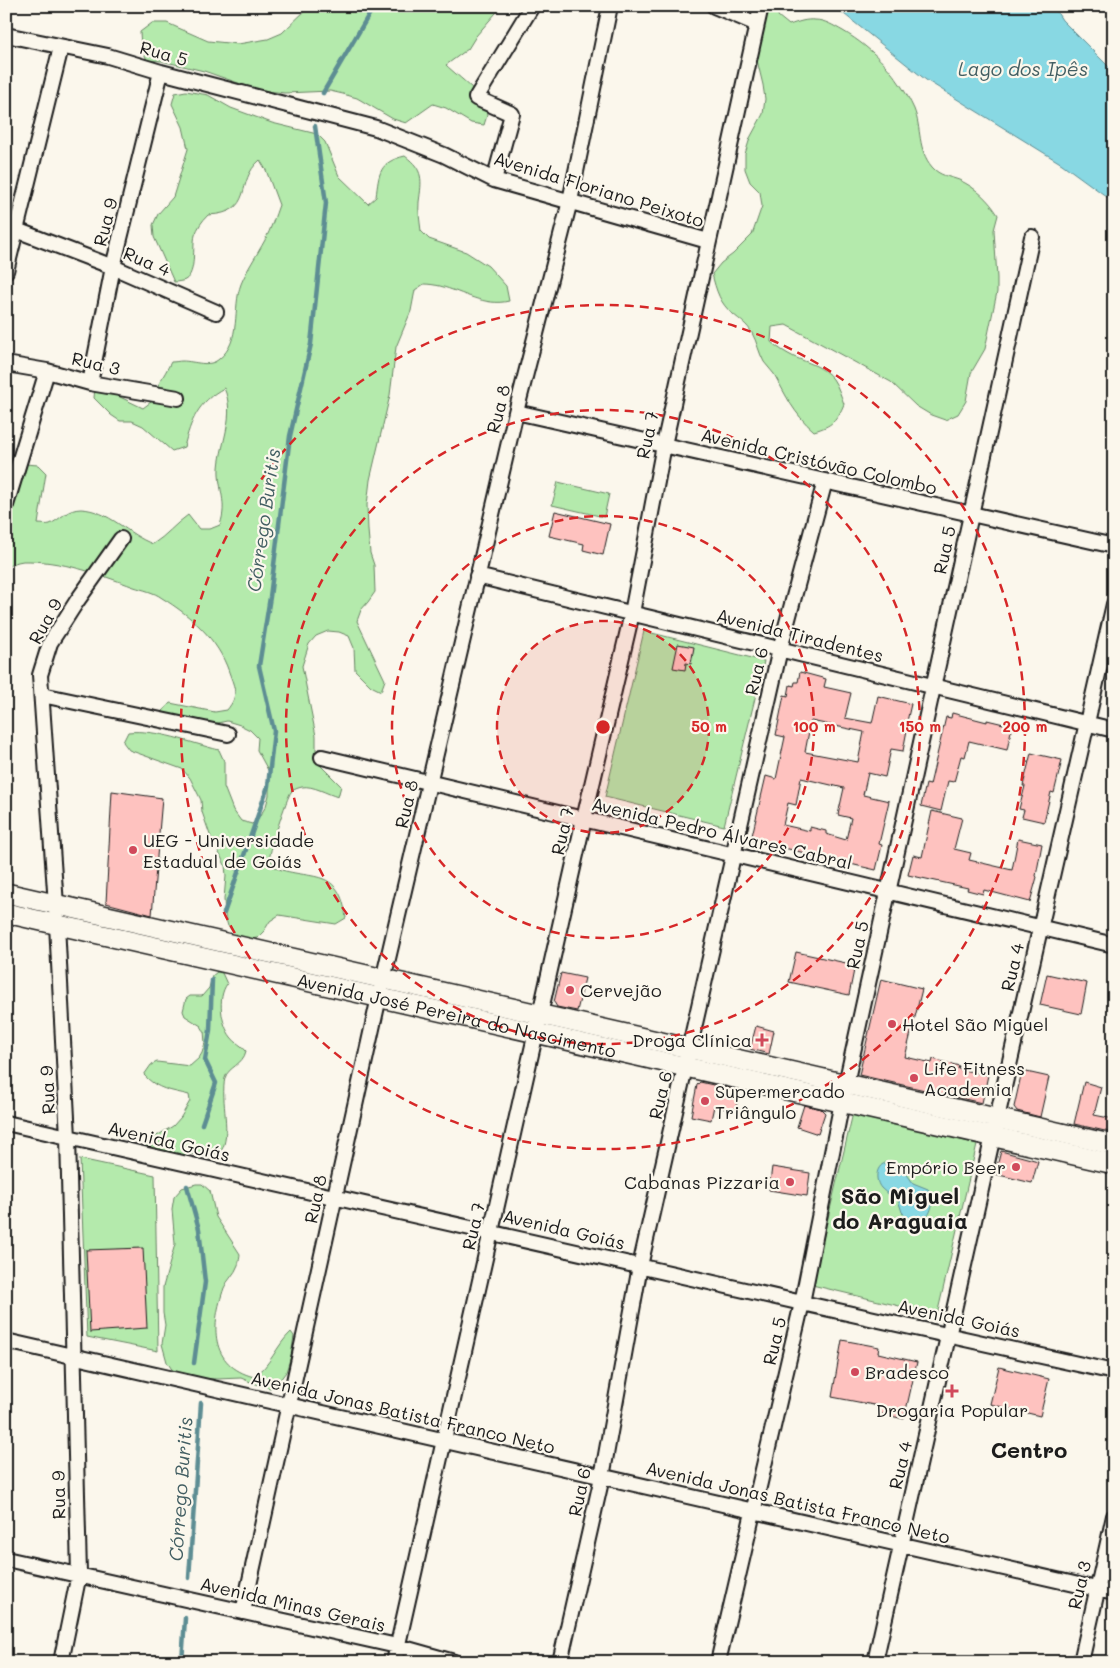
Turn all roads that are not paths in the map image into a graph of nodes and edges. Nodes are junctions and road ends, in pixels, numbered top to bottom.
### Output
1 (532, 6) edge
2 (610, 6) edge
3 (714, 6) edge
4 (761, 6) edge
5 (758, 24) junction
6 (6, 35) edge
7 (61, 47) junction
8 (162, 72) junction
9 (310, 112) joint
10 (494, 180) junction
11 (570, 201) junction
12 (11, 228) edge
13 (1032, 236) dead end
14 (708, 242) junction
15 (113, 267) junction
16 (6, 271) edge
17 (216, 312) dead end
18 (6, 364) edge
19 (47, 371) junction
20 (90, 383) junction
21 (178, 398) dead end
22 (516, 412) junction
23 (664, 445) junction
24 (825, 481) junction
25 (6, 505) edge
26 (971, 514) junction
27 (121, 539) dead end
28 (1114, 546) edge
29 (477, 576) junction
30 (1114, 604) edge
31 (632, 613) junction
32 (780, 649) junction
33 (933, 686) junction
34 (42, 694) junction
35 (1086, 723) junction
36 (1114, 730) edge
37 (228, 734) dead end
38 (322, 757) dead end
39 (430, 783) junction
40 (584, 819) junction
41 (734, 855) junction
42 (888, 892) junction
43 (6, 893) edge
44 (56, 904) junction
45 (6, 913) edge
46 (57, 925) junction
47 (1040, 928) junction
48 (211, 940) junction
49 (1114, 945) edge
50 (208, 959) junction
51 (381, 988) junction
52 (538, 1023) junction
53 (687, 1057) junction
54 (844, 1093) junction
55 (6, 1124) edge
56 (995, 1127) junction
57 (68, 1137) junction
58 (1114, 1144) edge
59 (1114, 1164) edge
60 (335, 1197) junction
61 (491, 1232) junction
62 (640, 1266) junction
63 (802, 1303) junction
64 (948, 1335) junction
65 (6, 1341) edge
66 (73, 1356) junction
67 (1114, 1372) edge
68 (289, 1405) junction
69 (444, 1441) junction
70 (602, 1477) junction
71 (755, 1510) junction
72 (1114, 1516) edge
73 (902, 1545) junction
74 (6, 1559) edge
75 (79, 1574) junction
76 (1097, 1589) junction
77 (1114, 1593) edge
78 (243, 1612) junction
79 (398, 1646) junction
80 (61, 1662) edge
81 (394, 1662) edge
82 (454, 1662) edge
83 (560, 1662) edge
84 (718, 1662) edge
85 (875, 1662) edge
86 (1081, 1662) edge

1 - 10 street
2 - 11 street, Rua 8
3 - 5 street
4 - 5 street, Rua 7
5 - 14 street, Rua 7
6 - 7 street, Rua 5
7 - 8 street, Rua 5
7 - 12 street
8 - 9 street, Rua 5
8 - 15 street, Rua 9
9 - 10 street, Avenida Floriano Peixoto
10 - 11 street, Avenida Floriano Peixoto
11 - 14 street, Avenida Floriano Peixoto
11 - 22 street, Rua 8
12 - 15 street, Rua 4
12 - 16 street
13 - 26 street, Rua 5
14 - 23 street, Rua 7
15 - 17 street, Rua 4
15 - 20 street, Rua 9
18 - 19 street, Rua 3
19 - 20 street, Rua 3
19 - 25 street
20 - 21 street, Rua 3
22 - 23 street, Avenida Cristóvão Colombo
22 - 29 street, Rua 8
23 - 24 street, Avenida Cristóvão Colombo
23 - 31 street, Rua 7
24 - 26 street, Avenida Cristóvão Colombo
24 - 32 street, Rua 6
26 - 28 street, Avenida Cristóvão Colombo
26 - 33 street, Rua 5
27 - 34 street, Rua 9
29 - 31 street, Avenida Tiradentes
29 - 39 street, Rua 8
30 - 35 street, Rua 4
31 - 32 street, Avenida Tiradentes
31 - 40 street, Rua 7
32 - 33 street, Avenida Tiradentes
32 - 41 street, Rua 6
33 - 35 street, Avenida Tiradentes
33 - 42 street, Rua 5
34 - 37 street
34 - 44 street, Rua 9
35 - 36 street, Avenida Tiradentes
35 - 47 street, Rua 4
38 - 39 street, Avenida Pedro Álvares Cabral
39 - 40 street, Avenida Pedro Álvares Cabral
39 - 51 street, Rua 8
40 - 41 street, Avenida Pedro Álvares Cabral
40 - 52 street, Rua 7
41 - 42 street, Avenida Pedro Álvares Cabral
41 - 53 street, Rua 6
42 - 47 street, Avenida Pedro Álvares Cabral
42 - 54 street, Rua 5
43 - 44 main road, Avenida José Pereira do Nascimento
44 - 46 street, Rua 9
44 - 48 main road, Avenida José Pereira do Nascimento
45 - 46 main road, Avenida José Pereira do Nascimento
46 - 50 main road, Avenida José Pereira do Nascimento
46 - 57 street, Rua 9
47 - 49 street, Avenida Pedro Álvares Cabral
47 - 56 street, Rua 4
48 - 50 main road
48 - 51 main road, Avenida José Pereira do Nascimento
50 - 51 main road, Avenida José Pereira do Nascimento
51 - 52 main road, Avenida José Pereira do Nascimento
51 - 60 street, Rua 8
52 - 53 main road, Avenida José Pereira do Nascimento
52 - 61 street, Rua 7
53 - 54 main road, Avenida José Pereira do Nascimento
53 - 62 street, Rua 6
54 - 56 main road, Avenida José Pereira do Nascimento
54 - 63 street, Rua 5
55 - 57 street, Avenida Goiás
56 - 58 main road, Avenida José Pereira do Nascimento
56 - 59 main road, Avenida José Pereira do Nascimento
56 - 64 street, Rua 4
57 - 60 street, Avenida Goiás
57 - 66 street, Rua 9
60 - 61 street, Avenida Goiás
60 - 68 street, Rua 8
61 - 62 street, Avenida Goiás
61 - 69 street, Rua 7
62 - 63 street, Avenida Goiás
62 - 70 street, Rua 6
63 - 64 street, Avenida Goiás
63 - 71 street, Rua 5
64 - 67 street, Avenida Goiás
64 - 73 street, Rua 4
65 - 66 street, Avenida Jonas Batista Franco Neto
66 - 68 street, Avenida Jonas Batista Franco Neto
66 - 75 street, Rua 9
68 - 69 street, Avenida Jonas Batista Franco Neto
68 - 78 street, Rua 8
69 - 70 street, Avenida Jonas Batista Franco Neto
69 - 79 street, Rua 7
70 - 71 street, Avenida Jonas Batista Franco Neto
70 - 83 street, Rua 6
71 - 73 street, Avenida Jonas Batista Franco Neto
71 - 84 street, Rua 5
72 - 76 street, Rua 3
73 - 76 street, Avenida Jonas Batista Franco Neto
73 - 85 street, Rua 4
74 - 75 street, Avenida Minas Gerais
75 - 78 street, Avenida Minas Gerais
75 - 80 street, Rua 9
76 - 77 street, Avenida Jonas Batista Franco Neto
76 - 86 street, Rua 3
78 - 79 street, Avenida Minas Gerais
79 - 81 street, Rua 7
79 - 82 street, Avenida Minas Gerais

